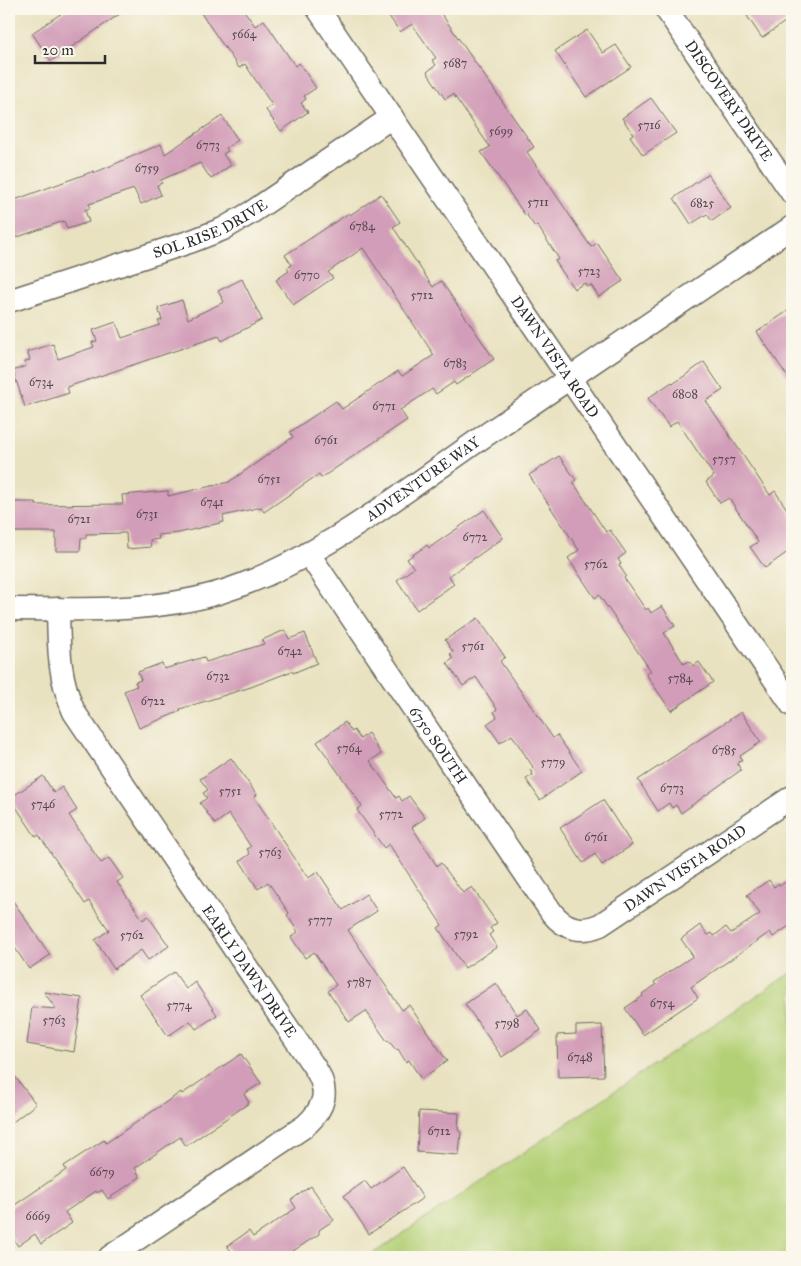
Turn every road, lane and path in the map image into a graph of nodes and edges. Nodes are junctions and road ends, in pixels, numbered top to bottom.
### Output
1 (318, 9) edge
2 (666, 9) edge
3 (392, 117) junction
4 (792, 193) edge
5 (792, 227) edge
6 (9, 301) edge
7 (569, 378) junction
8 (308, 553) junction
9 (9, 609) edge
10 (58, 609) junction
11 (792, 705) edge
12 (792, 797) edge
13 (576, 930) joint
14 (110, 1257) edge

1 - 3 street, DAWN VISTA ROAD
2 - 4 street, DISCOVERY DRIVE
3 - 6 street, SOL RISE DRIVE
3 - 7 street, DAWN VISTA ROAD
5 - 7 street, ADVENTURE WAY
7 - 8 street, ADVENTURE WAY
7 - 11 street, DAWN VISTA ROAD
8 - 10 street, ADVENTURE WAY
8 - 13 street, 6750 SOUTH
9 - 10 street, ADVENTURE WAY
10 - 14 street, EARLY DAWN DRIVE
12 - 13 street, DAWN VISTA ROAD

